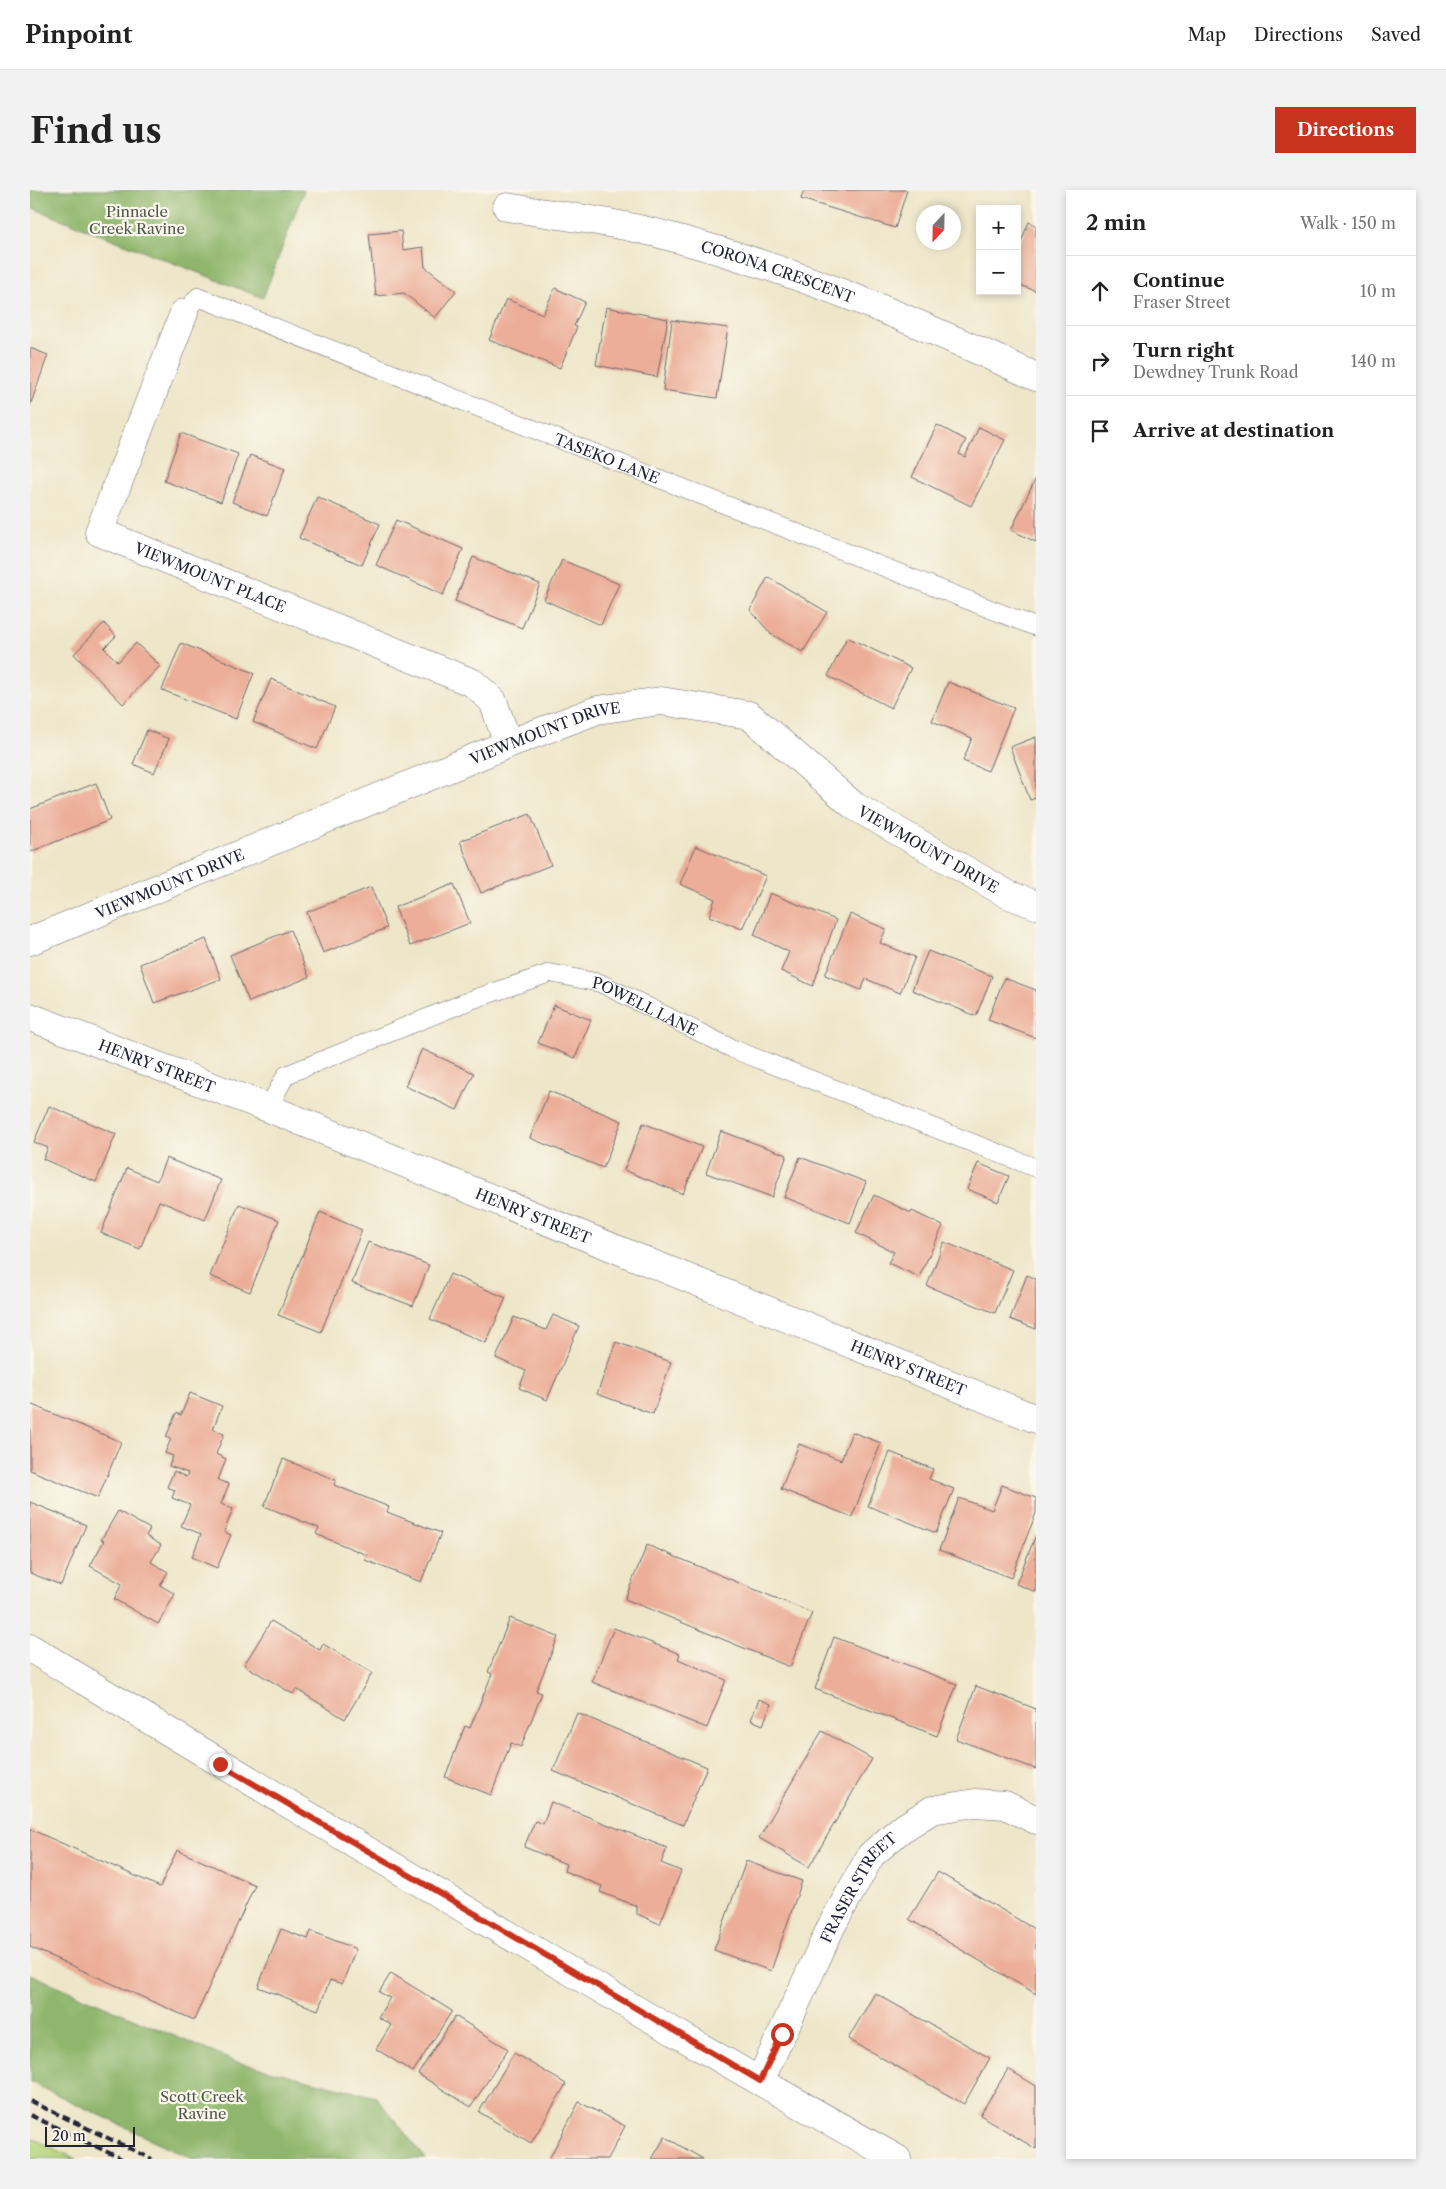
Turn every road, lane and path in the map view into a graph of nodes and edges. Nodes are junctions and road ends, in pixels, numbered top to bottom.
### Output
1 (507, 207) dead end
2 (184, 313) joint
3 (1036, 377) edge
4 (1036, 627) edge
5 (508, 744) junction
6 (1036, 905) edge
7 (30, 941) edge
8 (30, 1017) edge
9 (268, 1108) junction
10 (1036, 1168) edge
11 (1036, 1418) edge
12 (30, 1648) edge
13 (1036, 1820) edge
14 (760, 2081) junction
15 (897, 2159) edge

1 - 3 street, CORONA CRESCENT
2 - 4 lane, TASEKO LANE
2 - 5 street, VIEWMOUNT PLACE
5 - 6 street, VIEWMOUNT DRIVE
5 - 7 street, VIEWMOUNT DRIVE
8 - 9 street, HENRY STREET
9 - 10 lane, POWELL LANE
9 - 11 street, HENRY STREET
12 - 14 street
13 - 14 street, FRASER STREET
14 - 15 street

